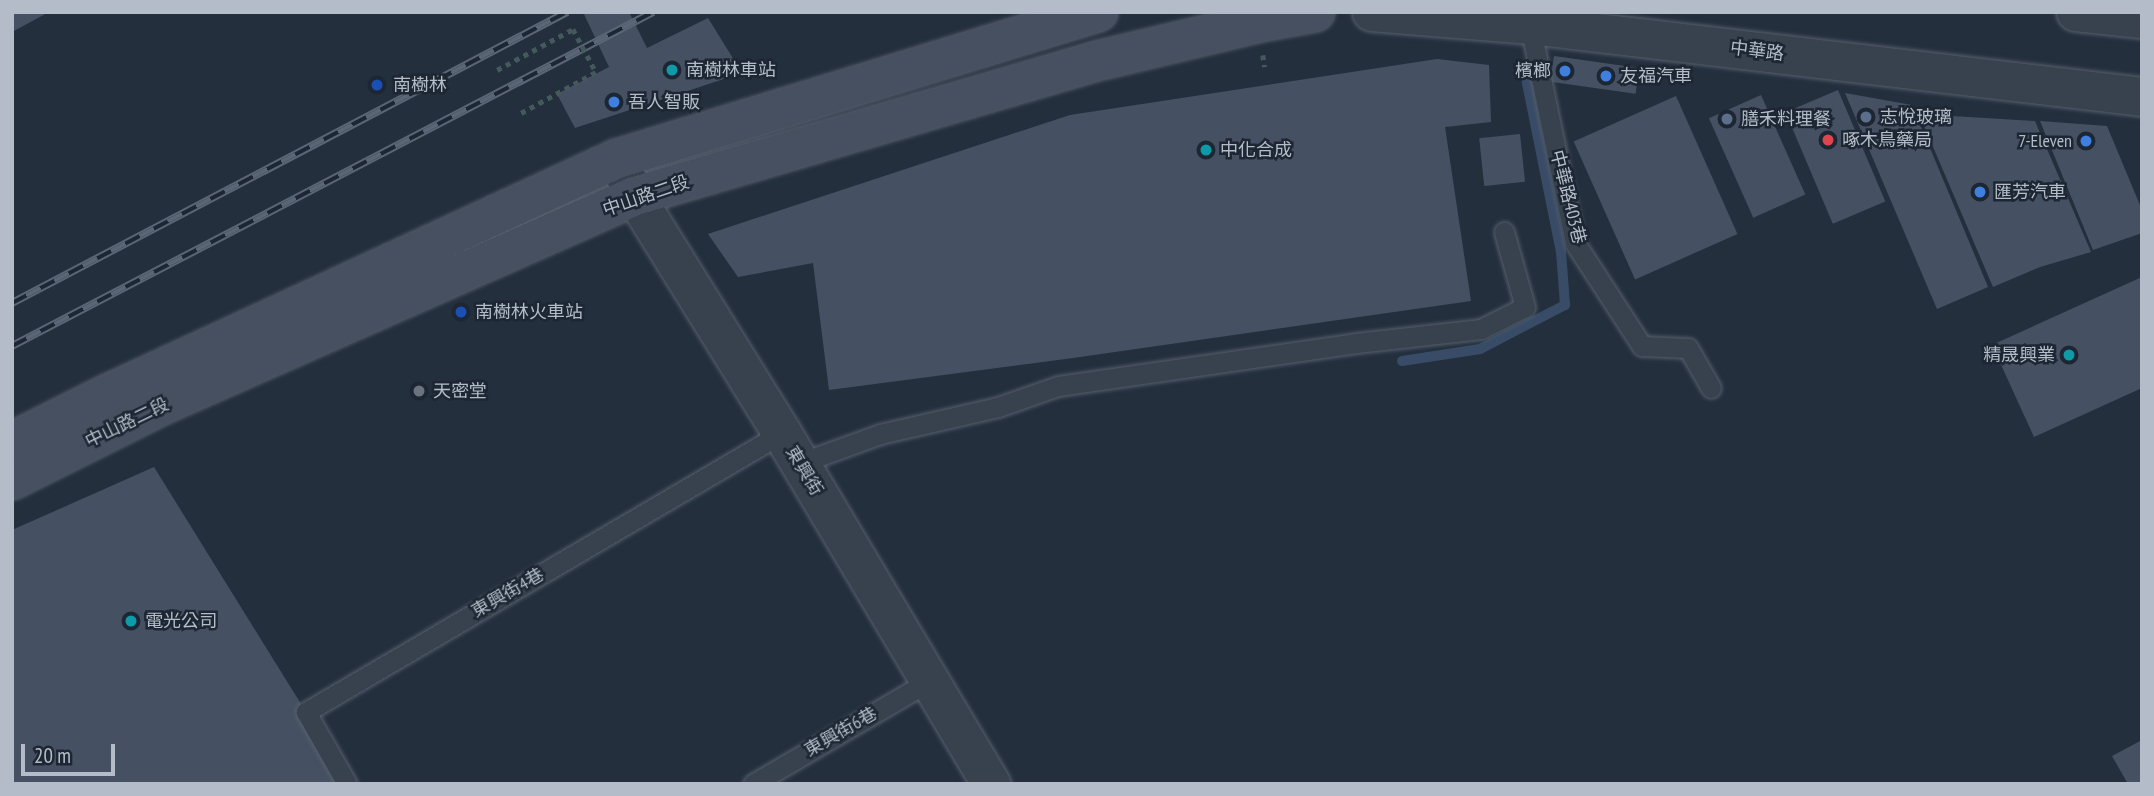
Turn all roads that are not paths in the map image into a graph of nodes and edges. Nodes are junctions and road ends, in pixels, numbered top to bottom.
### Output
1 (1098, 12) edge
2 (1315, 12) edge
3 (1372, 12) edge
4 (2076, 12) edge
5 (2142, 19) edge
6 (1530, 25) junction
7 (2142, 97) edge
8 (617, 159) junction
9 (635, 196) junction
10 (1504, 232) dead end
11 (1711, 388) dead end
12 (12, 442) edge
13 (791, 448) junction
14 (12, 480) edge
15 (929, 681) junction
16 (347, 784) edge
17 (752, 784) edge
18 (991, 784) edge

1 - 8 main road, 中山路二段
2 - 9 main road, 中山路二段
3 - 6 street, 中華路
4 - 5 street
6 - 7 street, 中華路
6 - 11 lane, 中華路403巷
8 - 9 street, 東興街
8 - 12 main road, 中山路二段
9 - 13 street, 東興街
9 - 14 main road, 中山路二段
10 - 13 lane
13 - 15 street, 東興街
13 - 16 lane, 東興街4巷
15 - 17 lane, 東興街6巷
15 - 18 street, 東興街

